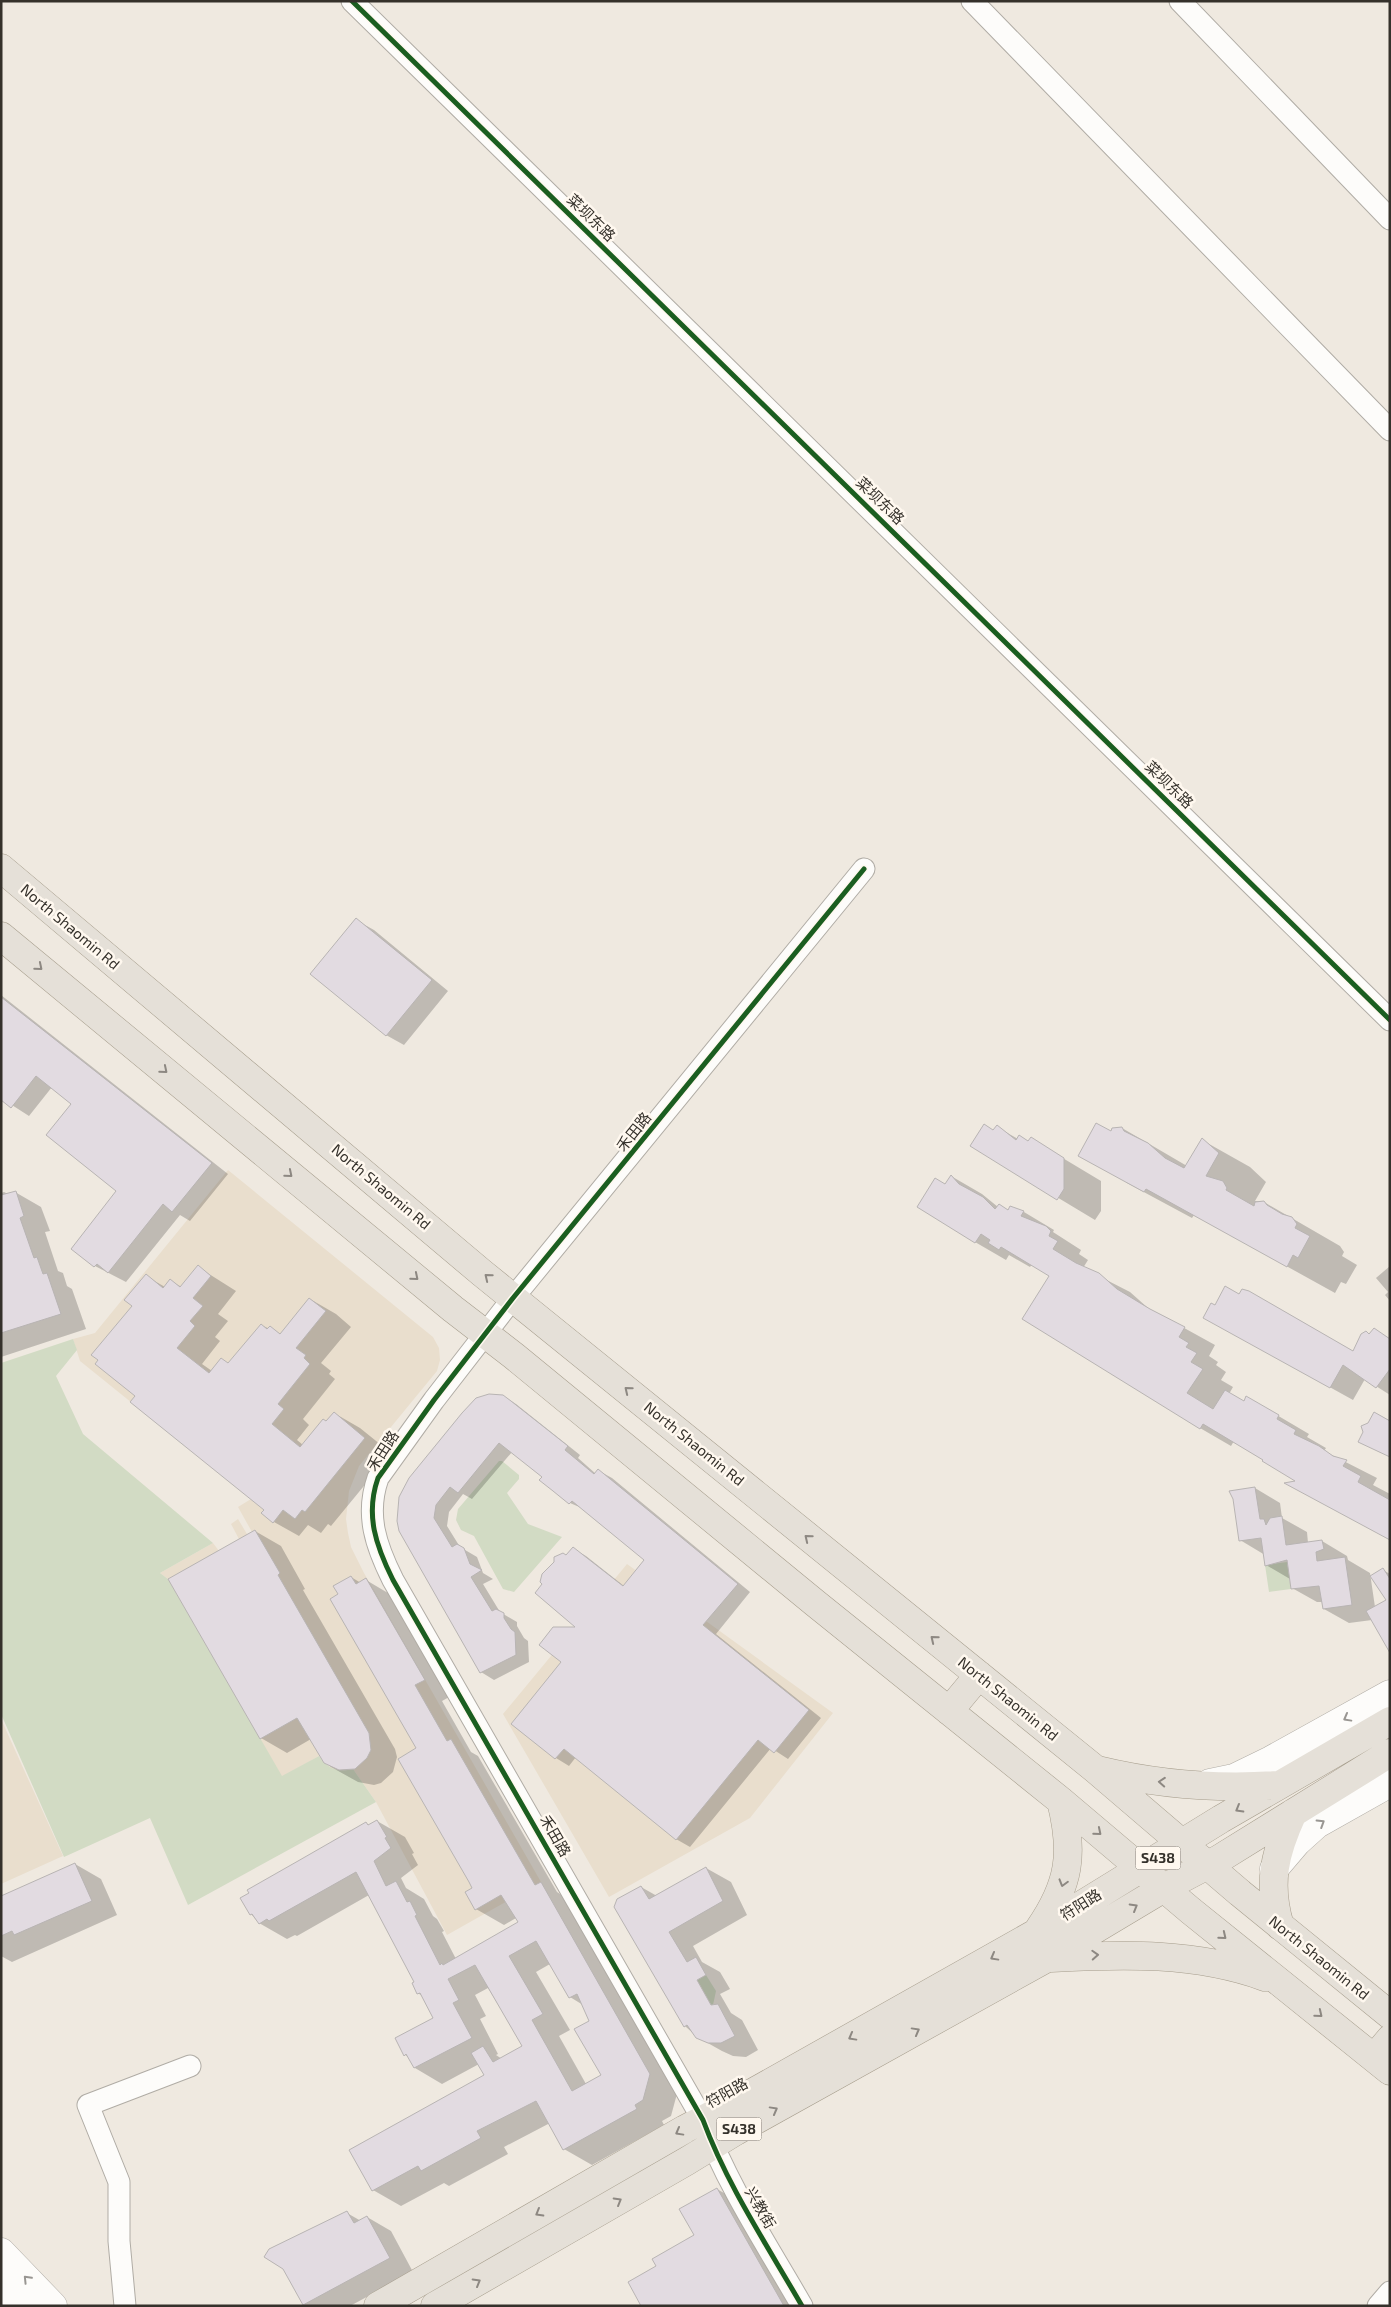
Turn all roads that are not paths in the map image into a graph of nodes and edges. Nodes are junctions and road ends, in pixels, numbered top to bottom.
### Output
1 (352, 1) edge
2 (972, 1) edge
3 (1180, 1) edge
4 (1390, 219) edge
5 (1390, 430) edge
6 (1, 868) edge
7 (864, 868) dead end
8 (1, 936) edge
9 (1390, 1020) edge
10 (513, 1298) junction
11 (485, 1334) junction
12 (979, 1675) junction
13 (1390, 1694) edge
14 (949, 1711) junction
15 (1390, 1720) edge
16 (1390, 1753) edge
17 (1095, 1769) junction
18 (1390, 1783) edge
19 (1203, 1784) junction
20 (1281, 1784) junction
21 (1061, 1801) junction
22 (1293, 1812) junction
23 (1181, 1844) junction
24 (1207, 1866) junction
25 (1140, 1868) junction
26 (1274, 1869) junction
27 (1164, 1888) junction
28 (1280, 1926) junction
29 (1036, 1933) junction
30 (1047, 1958) junction
31 (1282, 1984) junction
32 (1390, 2016) edge
33 (1384, 2056) edge
34 (190, 2066) dead end
35 (703, 2120) junction
36 (718, 2142) junction
37 (1, 2252) edge
38 (1, 2283) edge
39 (1390, 2292) edge
40 (23, 2306) edge
41 (53, 2306) edge
42 (125, 2306) edge
43 (378, 2306) edge
44 (435, 2306) edge
45 (802, 2306) edge
46 (816, 2306) edge
47 (1378, 2306) edge

1 - 9 street, 菜坝东路
2 - 5 street
3 - 4 street
10 -> 6 main road, North Shaomin Rd
7 - 10 street, 禾田路
8 -> 11 main road
10 - 11 street, 禾田路
12 -> 10 main road, North Shaomin Rd
11 - 14 main road
11 - 35 street, 禾田路
12 - 14 main road
12 - 17 main road, North Shaomin Rd
13 -> 19 street
14 - 21 main road
15 - 20 main road, 符阳路 / S438
16 - 22 main road, 符阳路 / S438
19 -> 17 main road
17 - 23 main road, North Shaomin Rd
26 -> 18 street
19 - 20 main road
20 -> 23 main road, 符阳路 / S438
21 -> 25 main road
21 -> 29 main road
22 - 24 main road, 符阳路 / S438
22 - 26 main road
23 - 24 main road, North Shaomin Rd
23 - 25 main road, 符阳路 / S438
24 - 27 main road, 符阳路 / S438
24 - 28 main road, North Shaomin Rd
25 - 27 main road
25 - 29 main road, 符阳路 / S438
26 - 28 main road
30 -> 27 main road, 符阳路 / S438
27 -> 31 main road
28 - 32 main road, North Shaomin Rd
29 -> 35 main road, 符阳路 / S438
30 -> 31 main road
36 -> 30 main road, 符阳路 / S438
31 -> 33 main road
34 - 42 street
35 - 36 street, 兴教街
35 -> 43 main road, 符阳路 / S438
44 -> 36 main road, 符阳路 / S438
36 - 45 street, 兴教街
36 - 46 street, 兴教街
41 -> 37 street
38 - 40 street
39 - 47 street

